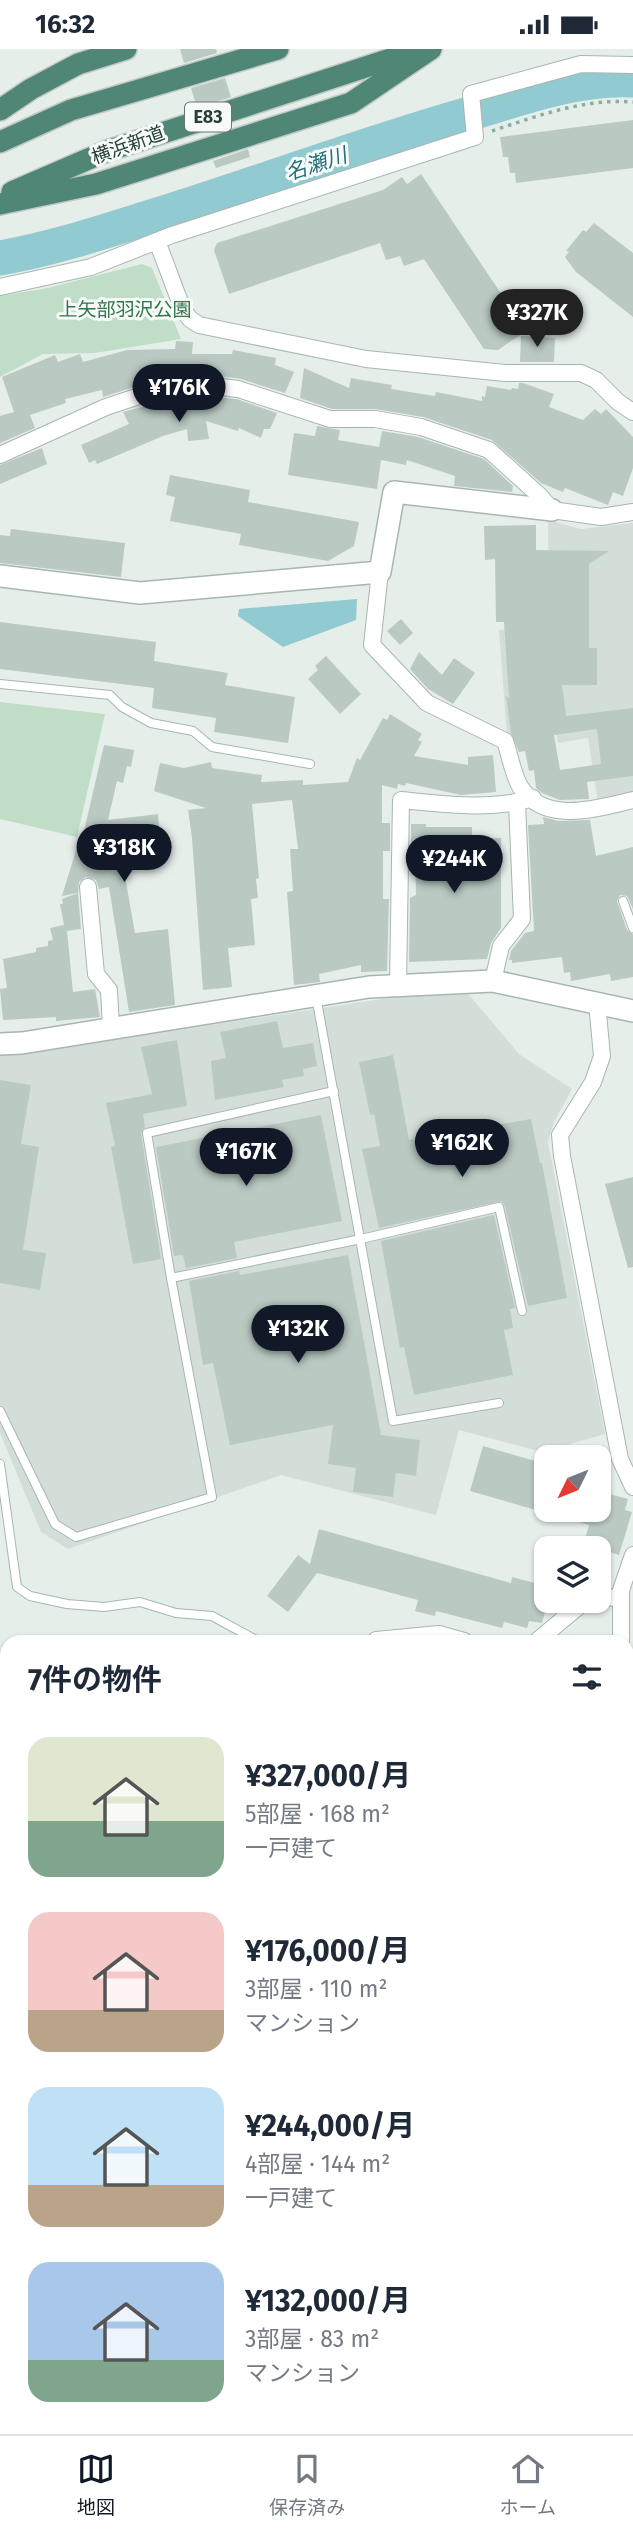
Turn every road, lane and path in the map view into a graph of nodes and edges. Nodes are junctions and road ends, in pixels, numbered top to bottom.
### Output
1 (125, 49) edge
2 (278, 49) edge
3 (419, 49) edge
4 (431, 49) edge
5 (633, 65) edge
6 (633, 102) edge
7 (0, 110) edge
8 (474, 135) junction
9 (0, 142) edge
10 (0, 197) edge
11 (0, 204) edge
12 (157, 241) junction
13 (0, 287) edge
14 (633, 412) edge
15 (0, 455) edge
16 (552, 510) junction
17 (633, 512) edge
18 (380, 572) junction
19 (0, 576) edge
20 (0, 684) edge
21 (310, 764) dead end
22 (633, 800) edge
23 (525, 801) junction
24 (88, 887) dead end
25 (623, 901) dead end
26 (633, 928) edge
27 (493, 981) junction
28 (398, 985) junction
29 (316, 996) junction
30 (597, 1003) junction
31 (633, 1011) edge
32 (111, 1028) junction
33 (0, 1044) edge
34 (334, 1091) junction
35 (361, 1239) junction
36 (171, 1279) junction
37 (522, 1311) dead end
38 (499, 1403) dead end
39 (1, 1415) edge
40 (633, 1439) edge
41 (617, 1447) junction
42 (0, 1464) edge
43 (633, 1487) edge
44 (633, 1555) edge
45 (611, 1598) edge
46 (621, 1598) junction
47 (571, 1613) edge
48 (247, 1635) edge
49 (544, 1635) edge
50 (621, 1635) edge

1 - 7 highway
2 - 9 highway, E83
3 - 10 highway, 横浜新道 / E83
4 - 11 highway
5 - 8 street
6 - 8 path
8 - 12 street
12 - 13 street
12 - 14 street
15 - 16 street
16 - 17 street
16 - 18 street
18 - 19 street
18 - 23 street
20 - 21 lane
22 - 23 street
23 - 27 street
23 - 28 street
24 - 32 street
25 - 26 lane
27 - 28 street
27 - 30 street
28 - 29 street
29 - 32 street
29 - 34 lane
30 - 31 street
30 - 41 street
32 - 33 street
34 - 35 lane
34 - 36 lane
35 - 36 lane
35 - 37 lane
35 - 38 lane
36 - 39 lane
40 - 41 street
41 - 43 street
42 - 48 lane
44 - 46 street
45 - 46 street
46 - 50 street
47 - 49 street

